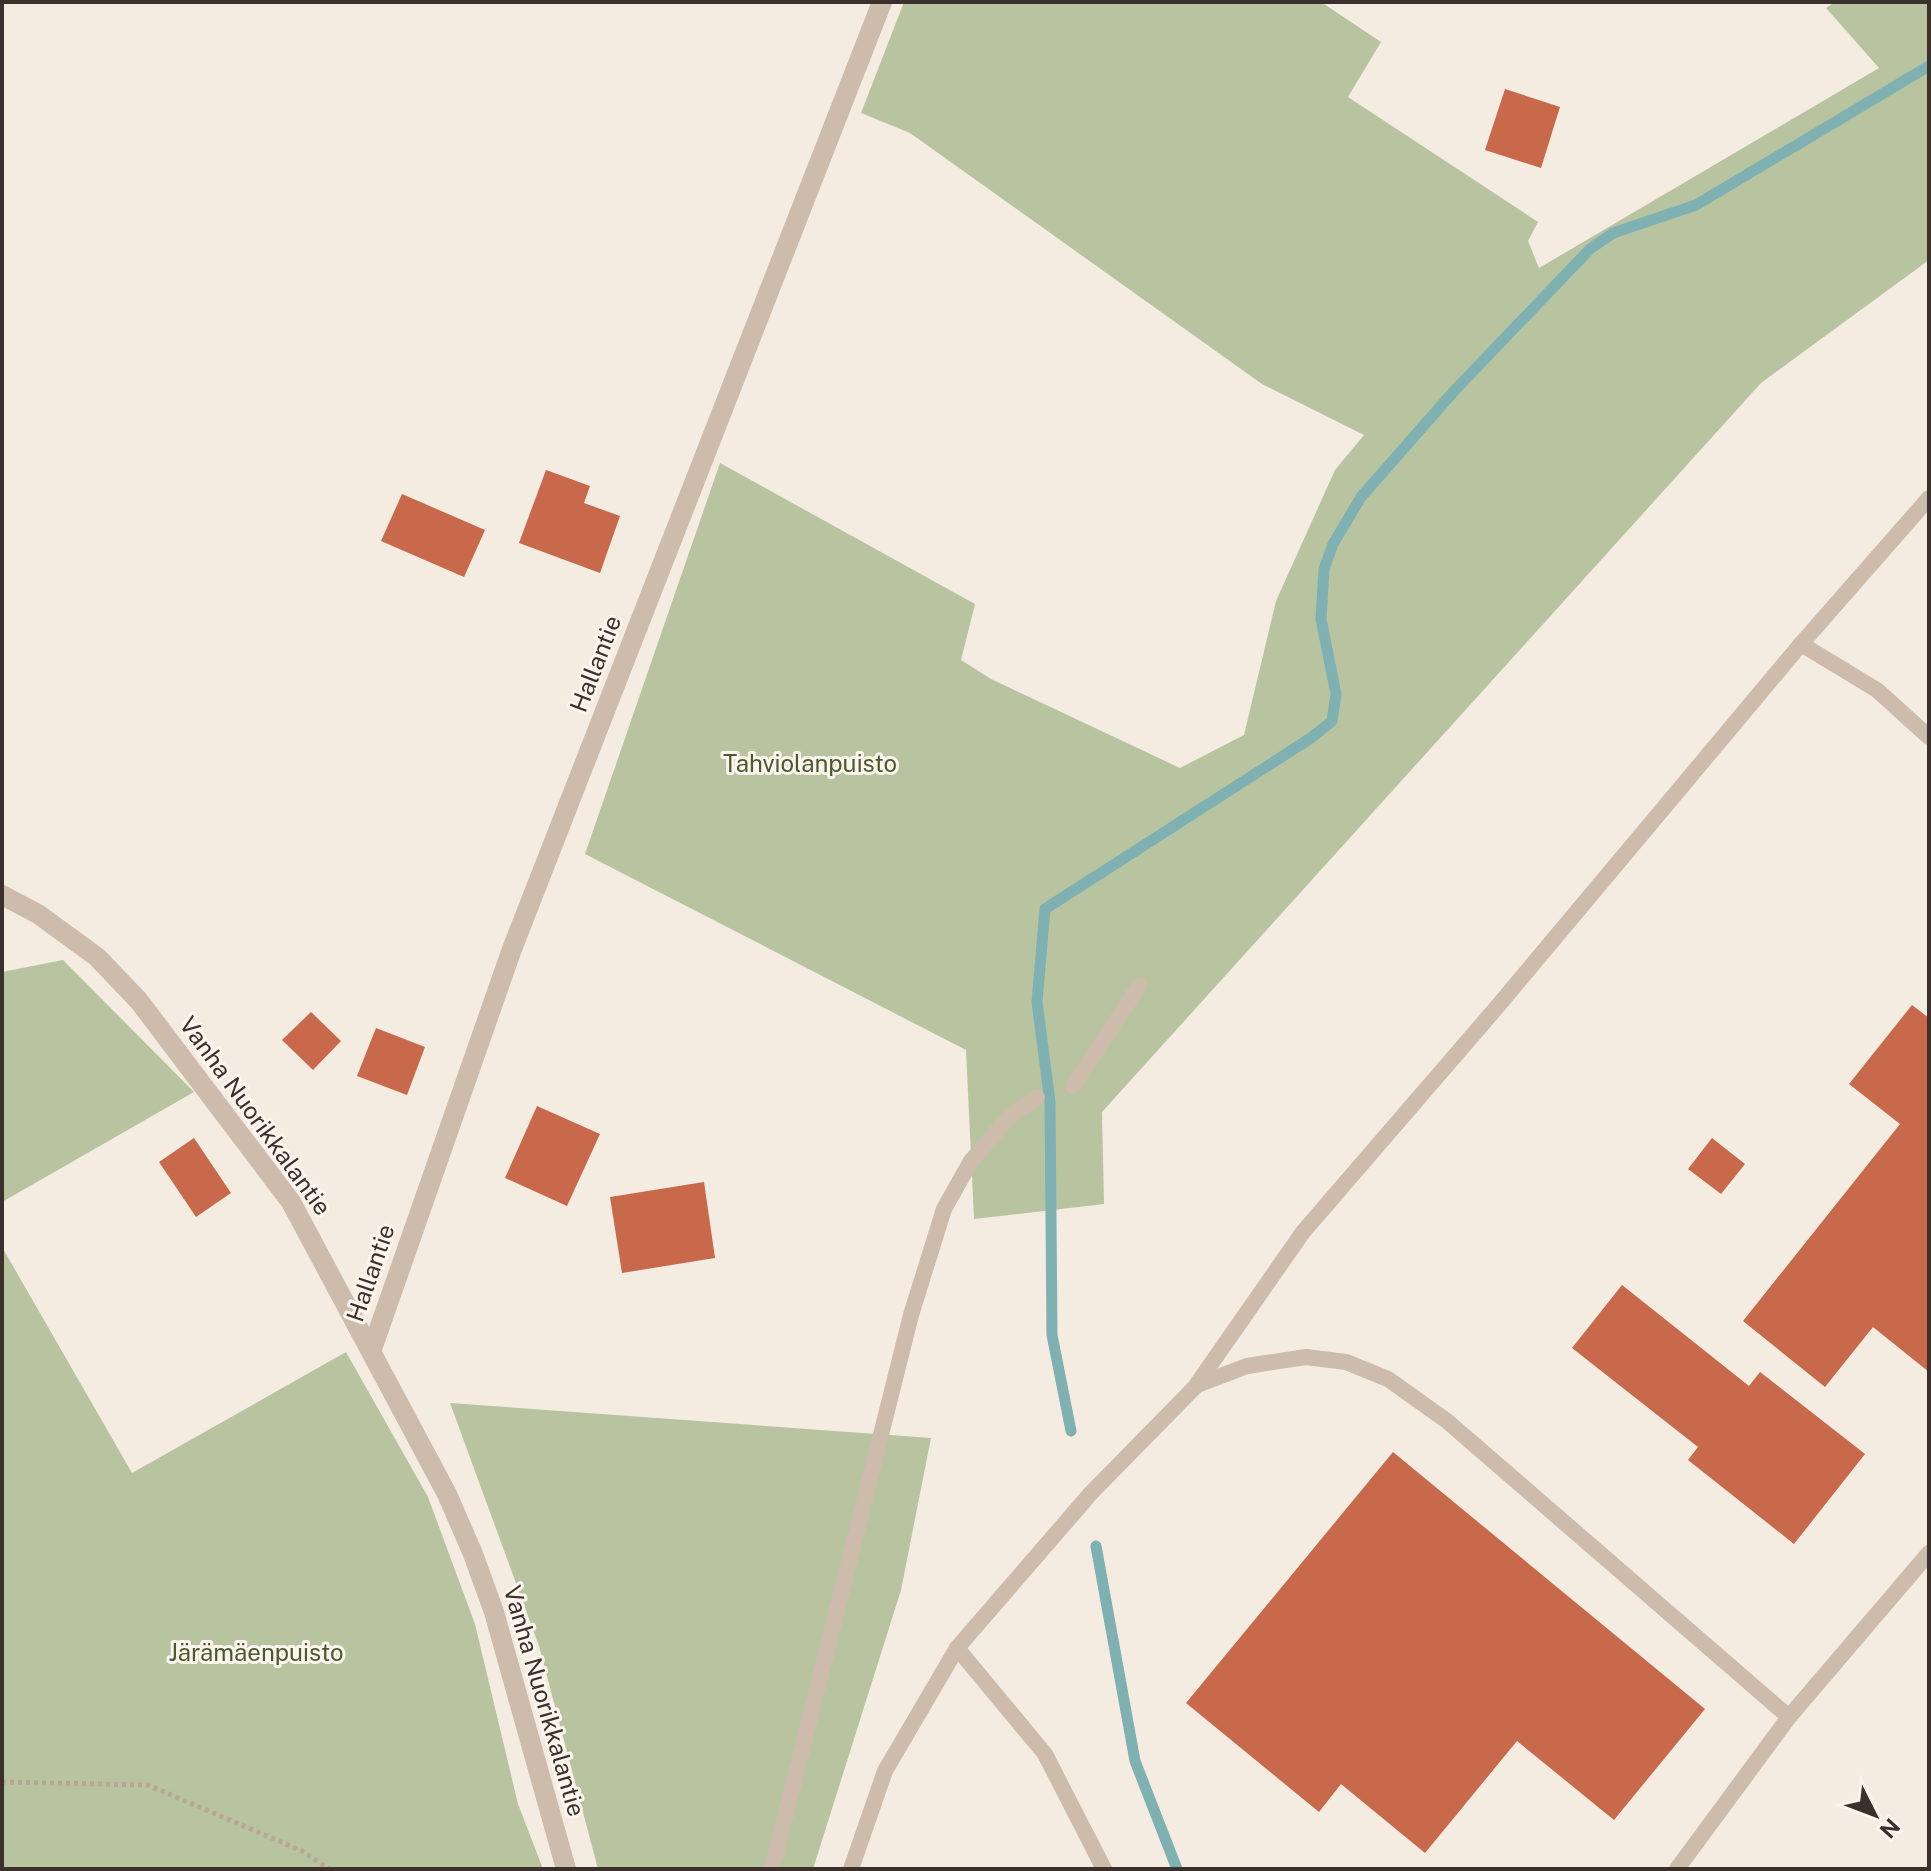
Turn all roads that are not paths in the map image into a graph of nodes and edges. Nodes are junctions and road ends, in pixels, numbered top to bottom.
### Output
1 (882, 2) edge
2 (1929, 498) edge
3 (1801, 644) junction
4 (1929, 737) edge
5 (2, 895) edge
6 (1139, 986) dead end
7 (1073, 1086) dead end
8 (1037, 1097) dead end
9 (372, 1349) junction
10 (1197, 1385) junction
11 (1929, 1553) edge
12 (957, 1648) junction
13 (1789, 1717) junction
14 (566, 1869) edge
15 (772, 1869) edge
16 (851, 1869) edge
17 (1104, 1869) edge
18 (1677, 1869) edge

1 - 9 street, Hallantie
2 - 3 lane
3 - 4 lane
3 - 10 lane
5 - 9 street, Vanha Nuorikkalantie
6 - 7 lane
8 - 15 lane
9 - 14 street, Vanha Nuorikkalantie
10 - 12 lane
10 - 13 lane
11 - 13 lane
12 - 16 lane
12 - 17 lane
13 - 18 lane

